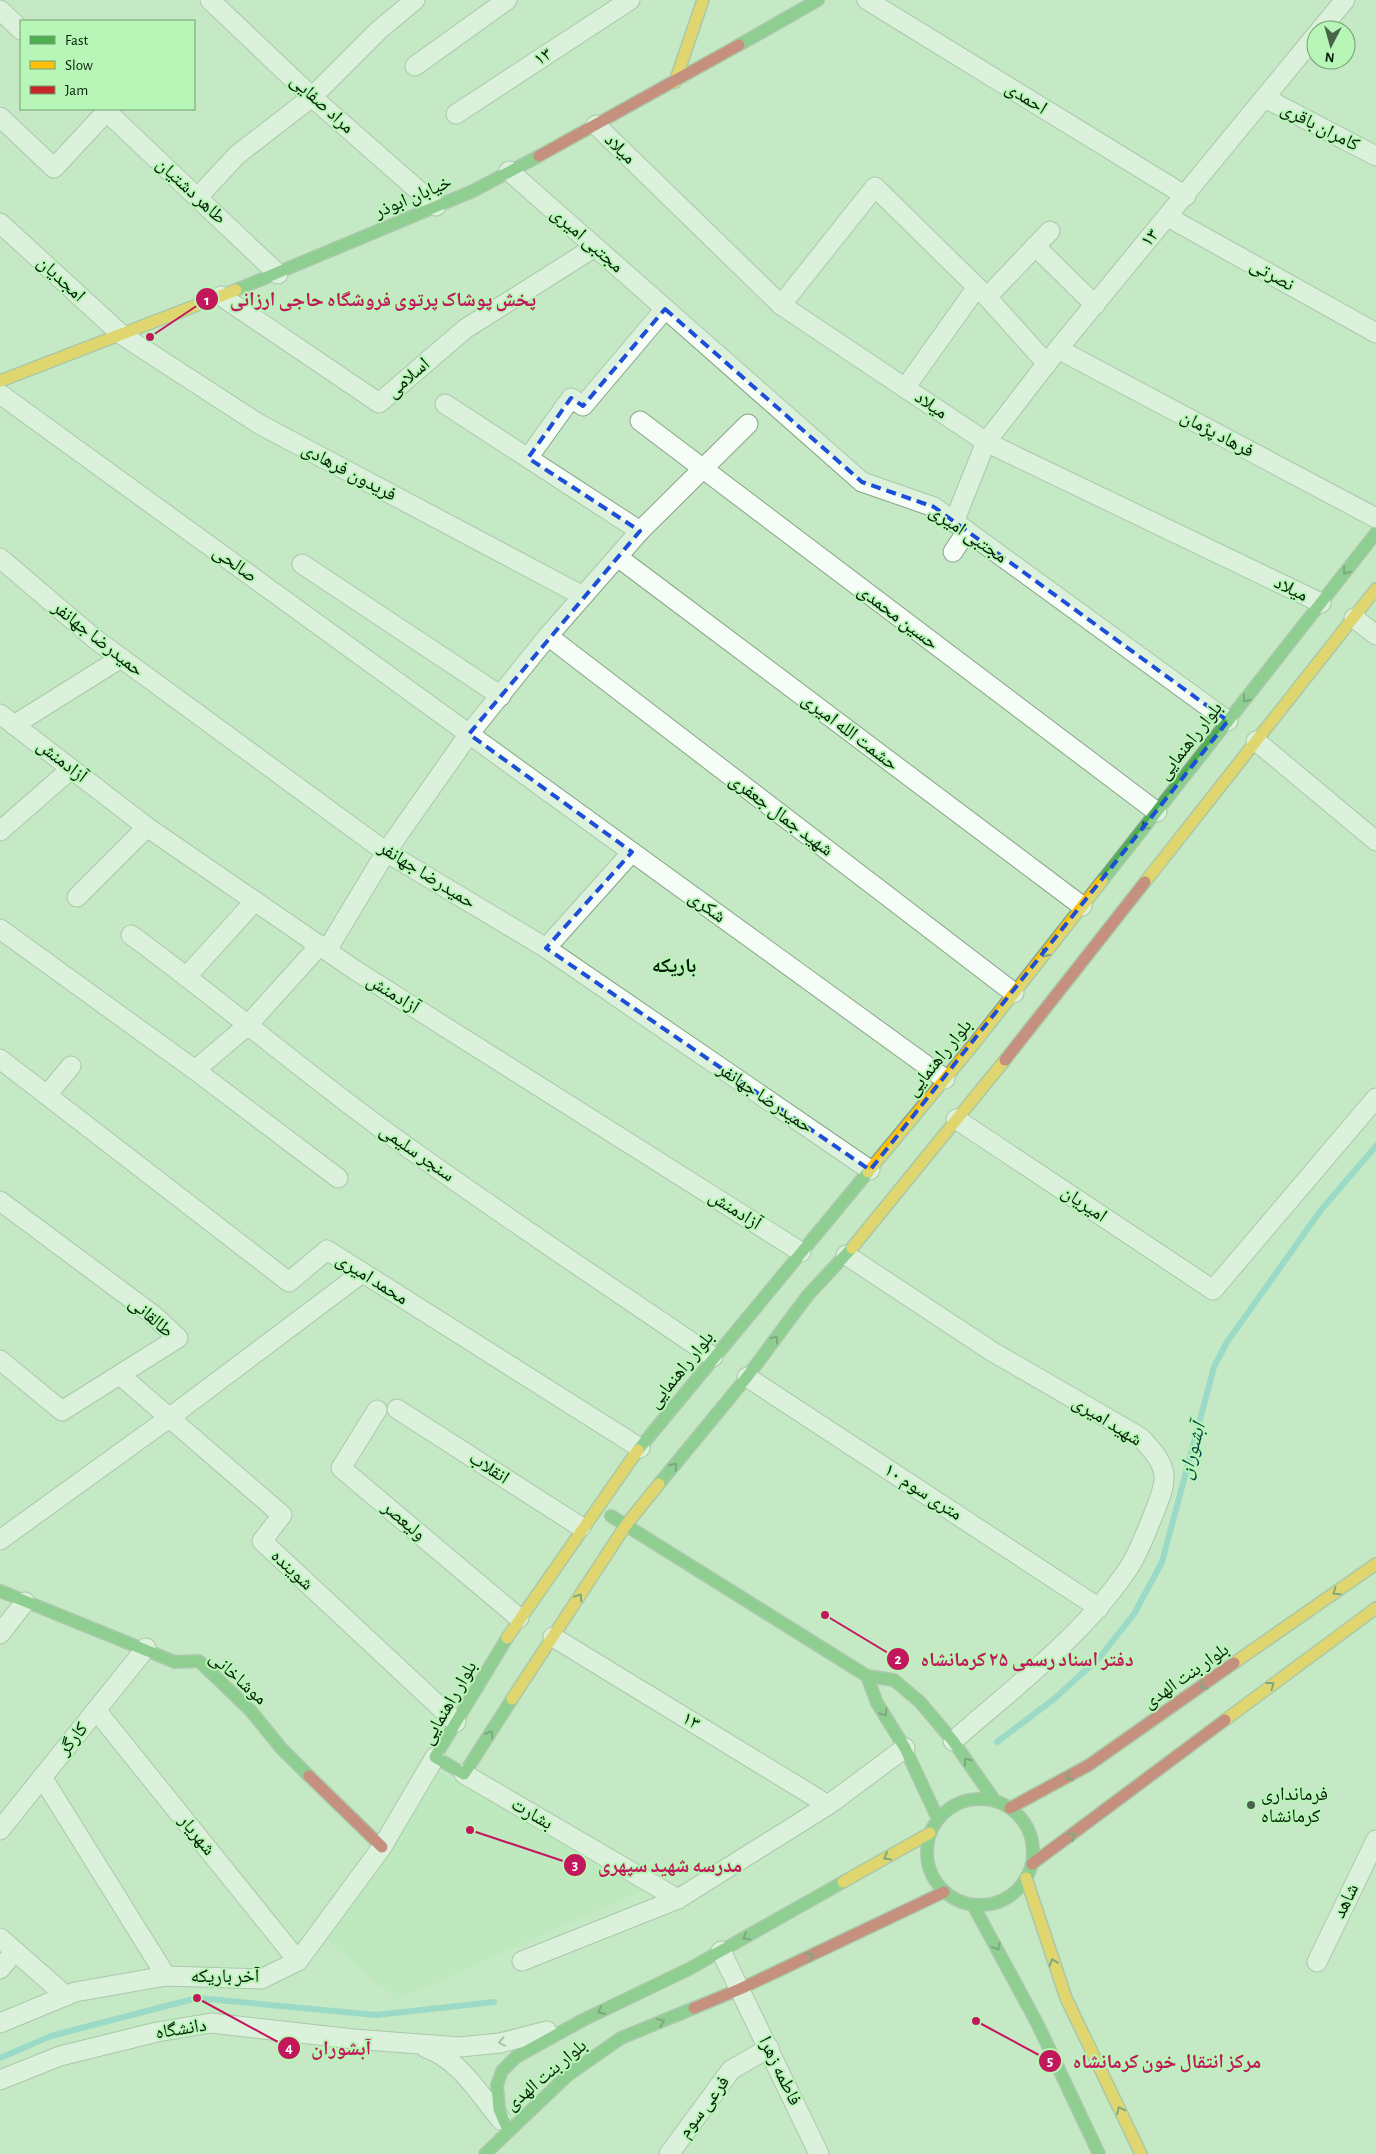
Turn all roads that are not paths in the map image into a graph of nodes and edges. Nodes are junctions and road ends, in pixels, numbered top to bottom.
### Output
1 (210, 0) edge
2 (415, 0) edge
3 (507, 0) edge
4 (630, 0) edge
5 (703, 0) edge
6 (818, 0) edge
7 (867, 0) edge
8 (1344, 0) edge
9 (0, 10) edge
10 (1328, 20) edge
11 (20, 29) edge
12 (1306, 47) edge
13 (415, 66) dead end
14 (675, 82) junction
15 (312, 97) junction
16 (1265, 98) junction
17 (105, 110) edge
18 (456, 114) dead end
19 (0, 117) edge
20 (596, 126) junction
21 (1376, 156) edge
22 (509, 171) junction
23 (1186, 196) junction
24 (198, 198) junction
25 (436, 206) junction
26 (1168, 217) junction
27 (0, 223) edge
28 (1050, 231) dead end
29 (1035, 246) junction
30 (595, 247) junction
31 (278, 274) junction
32 (982, 292) junction
33 (221, 296) junction
34 (781, 305) junction
35 (1095, 305) junction
36 (665, 309) junction
37 (1376, 333) edge
38 (122, 335) junction
39 (1053, 357) junction
40 (0, 381) edge
41 (905, 388) junction
42 (0, 394) edge
43 (445, 404) dead end
44 (640, 421) dead end
45 (748, 424) dead end
46 (986, 442) junction
47 (528, 458) junction
48 (702, 470) junction
49 (1376, 518) edge
50 (960, 526) junction
51 (640, 531) junction
52 (1376, 533) edge
53 (953, 552) dead end
54 (0, 558) edge
55 (619, 558) junction
56 (302, 564) dead end
57 (1376, 589) edge
58 (583, 596) junction
59 (1321, 604) junction
60 (1354, 618) junction
61 (1376, 635) edge
62 (548, 636) junction
63 (121, 658) junction
64 (500, 696) junction
65 (7, 719) edge
66 (1228, 721) junction
67 (469, 734) junction
68 (1256, 741) junction
69 (71, 768) junction
70 (1157, 812) junction
71 (4, 820) edge
72 (147, 827) junction
73 (1376, 841) edge
74 (386, 852) junction
75 (632, 852) junction
76 (78, 897) dead end
77 (255, 901) junction
78 (1082, 906) junction
79 (0, 929) edge
80 (131, 935) dead end
81 (323, 948) junction
82 (546, 948) junction
83 (187, 976) junction
84 (1014, 993) junction
85 (248, 1026) junction
86 (0, 1059) edge
87 (70, 1066) dead end
88 (196, 1070) junction
89 (945, 1079) junction
90 (47, 1095) junction
91 (1376, 1098) edge
92 (956, 1119) junction
93 (870, 1170) junction
94 (338, 1178) dead end
95 (0, 1201) edge
96 (801, 1252) junction
97 (846, 1255) junction
98 (362, 1273) junction
99 (713, 1357) junction
100 (0, 1360) edge
101 (120, 1375) junction
102 (747, 1376) junction
103 (397, 1409) dead end
104 (377, 1410) dead end
105 (169, 1418) junction
106 (640, 1448) junction
107 (596, 1506) junction
108 (626, 1525) junction
109 (581, 1527) junction
110 (0, 1540) edge
111 (1376, 1564) edge
112 (0, 1591) edge
113 (25, 1602) junction
114 (1099, 1608) junction
115 (1376, 1608) edge
116 (520, 1618) junction
117 (0, 1634) edge
118 (553, 1637) junction
119 (146, 1648) junction
120 (867, 1676) junction
121 (96, 1710) junction
122 (456, 1722) junction
123 (952, 1742) junction
124 (905, 1748) junction
125 (435, 1757) junction
126 (464, 1774) junction
127 (42, 1777) junction
128 (995, 1801) junction
129 (828, 1805) junction
130 (1010, 1808) junction
131 (938, 1819) junction
132 (0, 1830) edge
133 (930, 1833) junction
134 (1376, 1840) edge
135 (382, 1847) junction
136 (1032, 1864) junction
137 (1026, 1878) junction
138 (944, 1892) junction
139 (678, 1899) junction
140 (973, 1905) junction
141 (0, 1938) edge
142 (15, 1951) junction
143 (721, 1951) junction
144 (298, 1961) junction
145 (522, 1961) dead end
146 (1317, 1962) dead end
147 (0, 1969) edge
148 (166, 1976) junction
149 (740, 1989) junction
150 (66, 1996) junction
151 (583, 2020) junction
152 (0, 2024) edge
153 (398, 2041) junction
154 (769, 2048) junction
155 (0, 2080) edge
156 (508, 2130) junction
157 (485, 2154) edge
158 (669, 2154) edge
159 (820, 2154) edge
160 (1099, 2154) edge
161 (1142, 2154) edge

1 - 15 street, مراد صفایی
2 - 15 street
3 - 13 street
4 - 18 street, ۱۳
5 - 14 main road
6 - 14 main road, خیابان ابوذر
7 - 23 street, احمدی
8 - 10 street
9 - 11 street
12 - 16 street, ۱۳
14 - 20 main road, خیابان ابوذر
15 - 24 street
15 - 25 street, مراد صفایی
16 - 21 street, کامران باقری
16 - 23 street, ۱۳
17 - 19 street
17 - 24 street, طاهر دشتیان
20 - 22 main road, خیابان ابوذر
20 - 34 street, میلاد
22 - 25 main road, خیابان ابوذر
22 - 30 street, مجتبی امیری
23 - 26 street, ۱۳
24 - 31 street, طاهر دشتیان
25 - 31 main road, خیابان ابوذر
26 - 35 street, ۱۳
26 - 37 street, نصرتی
27 - 38 street, امجدیان
28 - 29 street
29 - 32 street
29 - 35 street
30 - 33 street, اسلامی
30 - 36 street, مجتبی امیری
31 - 33 main road, خیابان ابوذر
32 - 34 street
32 - 39 street
32 - 41 street
33 - 38 main road, خیابان ابوذر
34 - 41 street, میلاد
35 - 39 street, ۱۳
36 - 47 street
36 - 50 street, مجتبی امیری
38 - 40 main road, خیابان ابوذر
38 - 58 street, فریدون فرهادی
39 - 46 street, ۱۳
39 - 49 street, فرهاد پژمان
41 - 46 street, میلاد
42 - 67 street, صالحی
43 - 47 street
44 - 48 street, حسین محمدی
45 - 48 street
46 - 50 street, ۱۳
46 - 59 street, میلاد
47 - 51 street
48 - 51 street
48 - 70 street, حسین محمدی
50 - 53 street, ۱۳
50 - 66 street, مجتبی امیری
51 - 55 street
52 -> 59 main road, بلوار راهنمایی
54 - 63 street, حمیدرضا جهانفر
55 - 58 street
55 - 78 street, حشمت الله امیری
56 - 64 street
57 - 60 main road
58 - 62 street
59 -> 66 main road, بلوار راهنمایی
60 - 61 street
60 - 68 main road
62 - 64 street
62 - 84 street, شهید جمال جعفری
63 - 65 street
63 - 74 street, حمیدرضا جهانفر
64 - 67 street
65 - 69 street, آزادمنش
66 - 70 main road, بلوار راهنمایی
67 - 74 street
67 - 75 street, شکری
68 - 73 street
68 - 92 main road
69 - 71 street
69 - 72 street, آزادمنش
70 -> 78 main road, بلوار راهنمایی
72 - 76 street
72 - 77 street, آزادمنش
74 - 81 street
74 - 82 street, حمیدرضا جهانفر
75 - 82 street
75 - 89 street, شکری
77 - 81 street, آزادمنش
77 - 83 street
78 -> 84 main road, بلوار راهنمایی
79 - 88 street
80 - 83 street, سنجر سلیمی
81 - 85 street
81 - 96 street, آزادمنش
82 - 93 street, حمیدرضا جهانفر
83 - 85 street, سنجر سلیمی
84 - 89 main road, بلوار راهنمایی
85 - 88 street
85 - 99 street, سنجر سلیمی
86 - 90 street, محمد امیری
87 - 90 street
88 - 94 street
89 - 93 main road, بلوار راهنمایی
90 - 98 street, محمد امیری
91 - 92 street, امیریان
92 - 97 main road
93 - 96 main road, بلوار راهنمایی
95 - 101 street, طالقانی
96 - 99 main road, بلوار راهنمایی
102 -> 97 main road
97 - 114 street, شهید امیری
98 - 105 street
98 - 106 street, محمد امیری
99 - 106 main road, بلوار راهنمایی
100 - 101 street, طالقانی
101 - 105 street
108 -> 102 main road
102 - 114 street, ۱۰ متری سوم
103 - 109 street, انقلاب
104 - 116 street, ولیعصر
105 - 110 street
105 - 122 street, شوینده
106 - 107 main road, بلوار راهنمایی
107 - 108 main road
107 - 109 main road, بلوار راهنمایی
118 -> 108 main road
108 - 120 main road
109 - 116 main road, بلوار راهنمایی
111 -> 130 main road, بلوار بنت الهدی
112 - 113 main road, موشاخانی
113 - 117 street
113 - 119 main road, موشاخانی
114 - 123 street, شهید امیری
136 -> 115 main road
116 - 122 main road, بلوار راهنمایی
126 -> 118 main road
118 - 129 street, ۱۳
119 - 121 street, کارگر
119 - 135 main road, موشاخانی
120 - 123 main road
120 -> 124 main road
121 - 127 street, کارگر
121 - 144 street, شهریار
122 - 125 main road, بلوار راهنمایی
128 -> 123 main road
124 - 129 street
124 - 131 main road
125 - 126 main road, بلوار راهنمایی
125 - 135 street, آخر باریکه
126 - 139 street, بشارت
127 - 132 street, کارگر
127 - 148 street
128 - 130 main road
128 - 131 main road
129 - 139 street
130 - 136 main road
131 - 133 main road
133 - 138 main road
133 -> 143 main road, بلوار بنت الهدی
134 - 146 street, شاهد
135 - 144 street, آخر باریکه
136 - 137 main road
137 - 140 main road
161 -> 137 main road
138 - 140 main road
149 -> 138 main road, بلوار بنت الهدی
139 - 145 street
140 -> 160 main road
141 - 142 street
142 - 147 street
142 - 150 street
143 - 149 street, فاطمه زهرا
143 -> 151 main road, بلوار بنت الهدی
144 - 148 street, آخر باریکه
148 - 150 street, آخر باریکه
149 - 154 street, فاطمه زهرا
156 -> 149 main road, بلوار بنت الهدی
150 - 152 street, آخر باریکه
151 -> 153 street
151 - 156 main road, بلوار بنت الهدی
153 - 155 street, دانشگاه
153 - 156 street
154 - 158 street, فرعی سوم
154 - 159 street, فاطمه زهرا
156 - 157 main road

